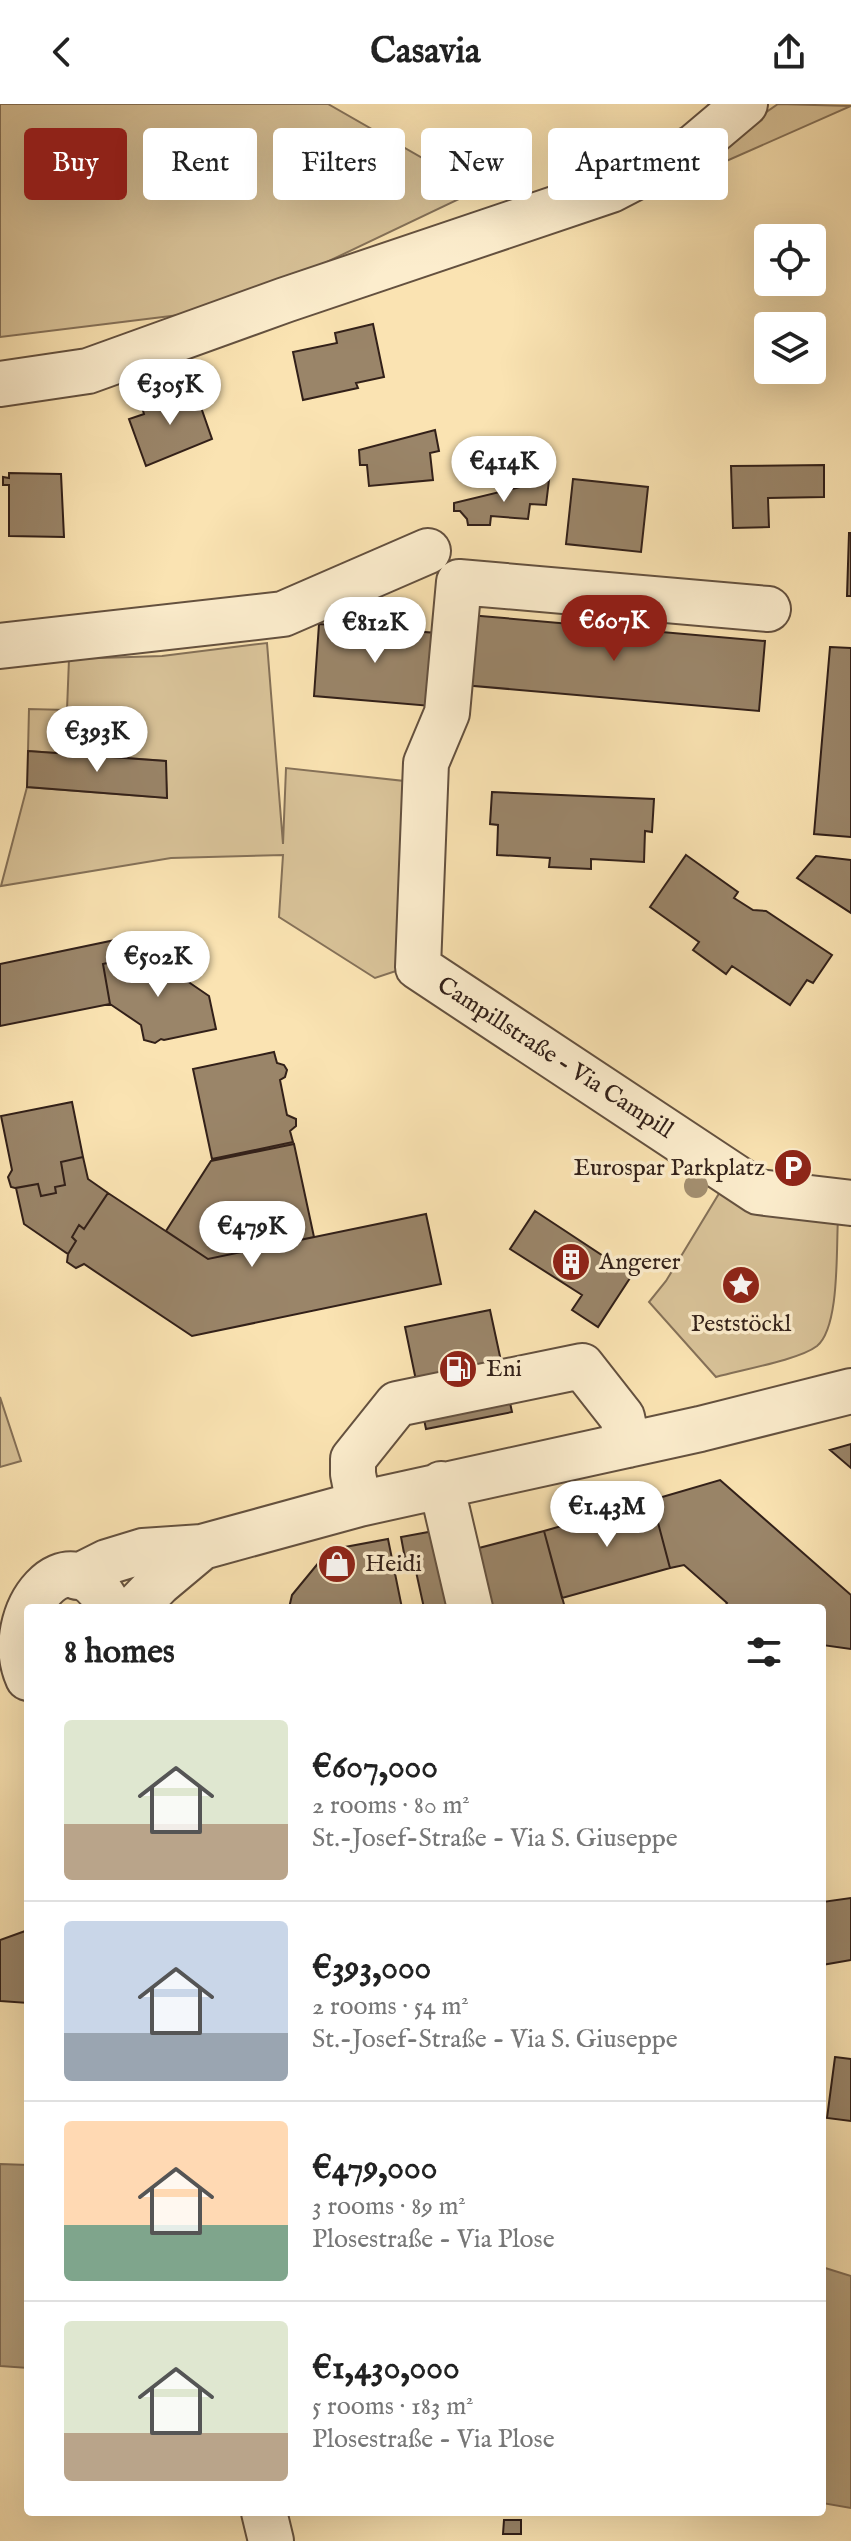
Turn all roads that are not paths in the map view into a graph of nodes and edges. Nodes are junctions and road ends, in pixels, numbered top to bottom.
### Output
1 (745, 104) edge
2 (0, 384) edge
3 (428, 551) dead end
4 (768, 609) dead end
5 (0, 646) edge
6 (851, 1203) edge
7 (851, 1391) edge
8 (628, 1445) junction
9 (441, 1484) junction
10 (359, 1504) junction
11 (202, 1547) junction
12 (77, 1577) junction
13 (11, 1586) edge
14 (107, 1604) edge
15 (139, 1604) edge
16 (469, 1604) edge
17 (15, 1668) edge
18 (265, 2516) edge
19 (271, 2541) edge

1 - 2 street
3 - 5 street
4 - 6 street, Campillstraße - Via Campill
7 - 8 street
8 - 9 street
8 - 10 street
9 - 10 street
9 - 16 street
10 - 11 street
11 - 12 street
11 - 15 street
12 - 13 street
12 - 14 street
13 - 17 street
18 - 19 street

